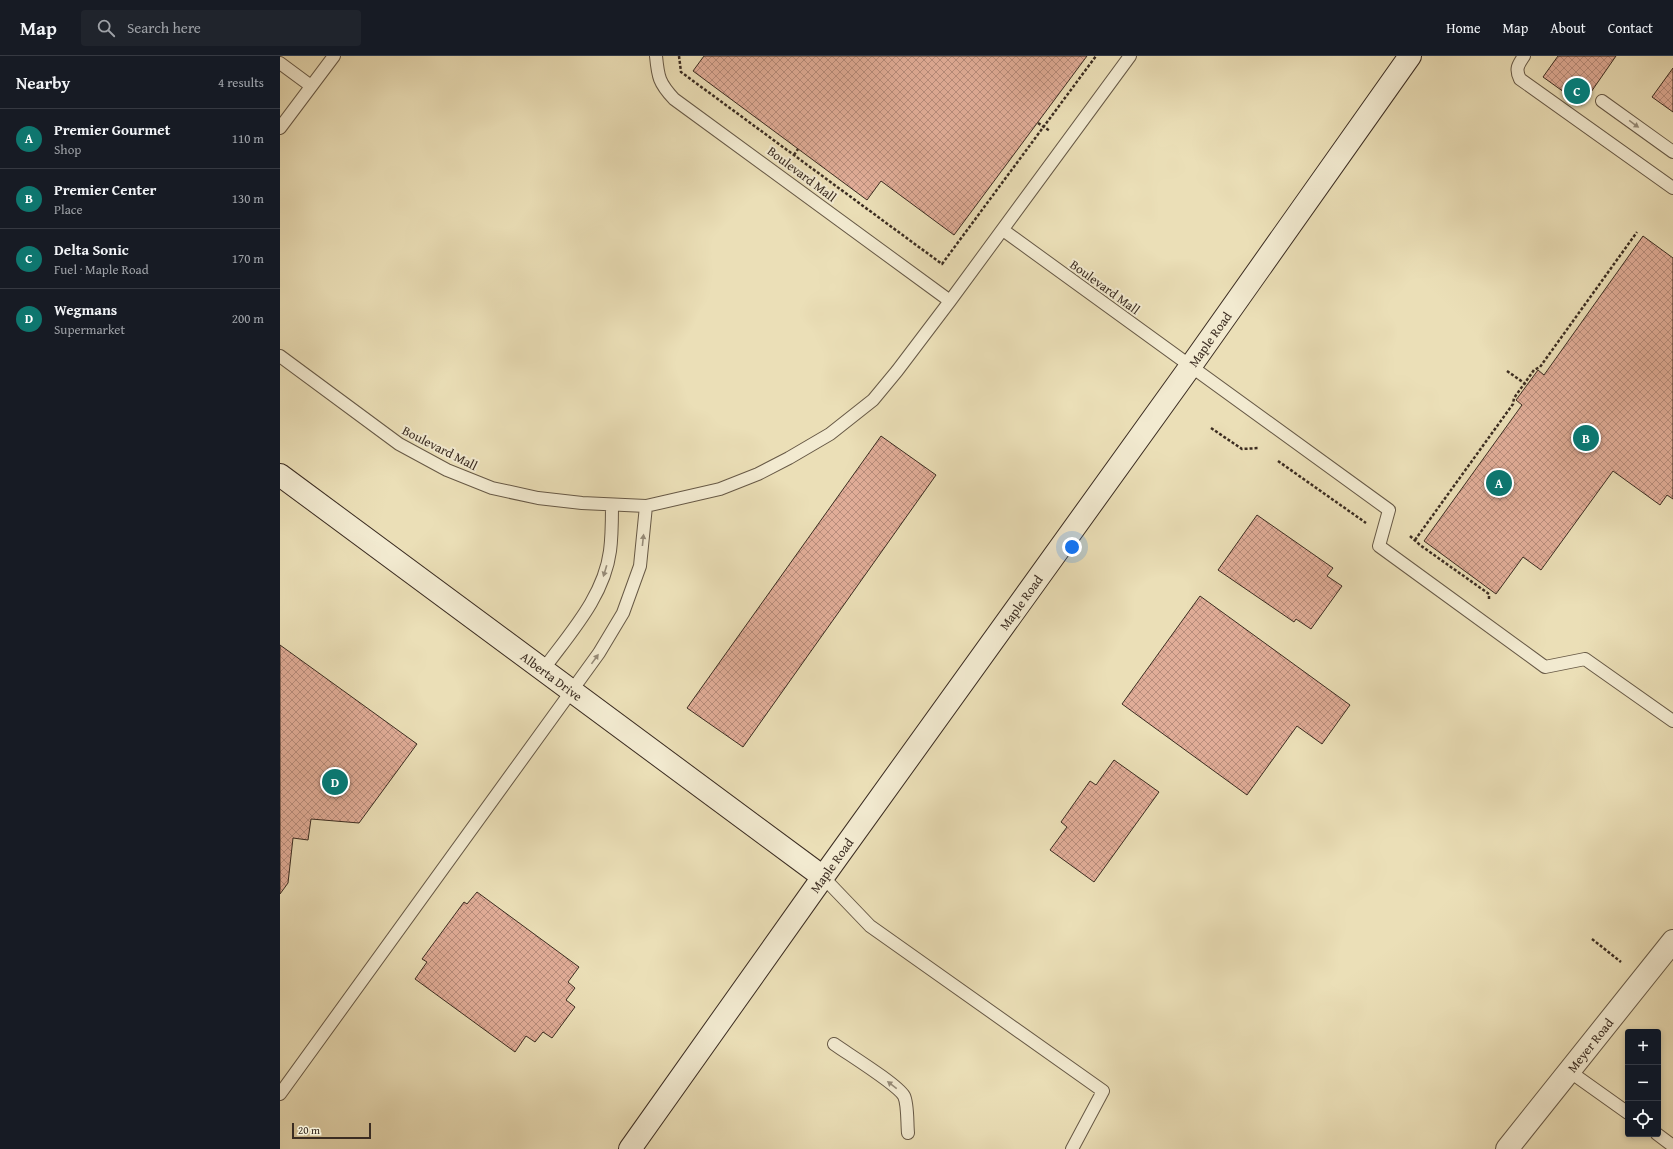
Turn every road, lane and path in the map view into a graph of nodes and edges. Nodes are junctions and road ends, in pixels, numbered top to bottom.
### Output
1 (334, 56) edge
2 (656, 56) edge
3 (679, 56) edge
4 (1096, 56) edge
5 (1130, 56) edge
6 (1410, 56) edge
7 (1524, 56) edge
8 (280, 63) edge
9 (311, 86) junction
10 (720, 101) junction
11 (1602, 101) dead end
12 (717, 105) dead end
13 (1038, 123) dead end
14 (1043, 127) junction
15 (280, 128) edge
16 (1050, 132) dead end
17 (798, 149) dead end
18 (1673, 152) edge
19 (794, 155) junction
20 (1673, 188) edge
21 (1003, 230) junction
22 (1637, 232) dead end
23 (950, 302) junction
24 (280, 356) edge
25 (1190, 367) junction
26 (1507, 371) dead end
27 (1525, 384) junction
28 (1211, 428) dead end
29 (1259, 448) dead end
30 (1278, 461) dead end
31 (280, 474) edge
32 (612, 505) junction
33 (646, 506) junction
34 (1369, 525) dead end
35 (1410, 536) dead end
36 (1416, 540) junction
37 (1489, 599) dead end
38 (543, 670) junction
39 (571, 690) junction
40 (1673, 721) edge
41 (824, 877) junction
42 (1592, 939) dead end
43 (1673, 941) edge
44 (1621, 962) dead end
45 (834, 1044) dead end
46 (1569, 1071) junction
47 (280, 1094) edge
48 (1625, 1112) edge
49 (908, 1133) dead end
50 (1661, 1137) edge
51 (1673, 1146) edge
52 (630, 1149) edge
53 (1072, 1149) edge
54 (1507, 1149) edge

1 - 9 lane
2 - 23 lane, Boulevard Mall
3 - 10 path
4 - 14 path
5 - 21 lane, Boulevard Mall
6 - 25 main road, Maple Road
7 - 20 lane
8 - 9 lane
9 - 15 lane
10 - 12 path
10 - 19 path
11 -> 18 lane
13 - 14 path
14 - 16 path
14 - 19 path
17 - 19 path
21 - 23 lane, Boulevard Mall
21 - 25 lane, Boulevard Mall
22 - 27 path
23 - 33 lane, Boulevard Mall
24 - 32 lane, Boulevard Mall
25 - 40 lane, Boulevard Mall
25 - 41 main road, Maple Road
26 - 27 path
27 - 36 path
28 - 29 path
30 - 34 path
31 - 38 main road, Alberta Drive
32 - 33 lane, Boulevard Mall
32 -> 38 lane
39 -> 33 lane
35 - 36 path
36 - 37 path
38 - 39 main road, Alberta Drive
39 - 41 main road, Alberta Drive
39 - 47 lane
41 - 52 main road, Maple Road
41 - 53 lane
42 - 44 path
43 - 46 main road, Meyer Road
49 -> 45 lane
46 - 48 lane
46 - 54 main road, Meyer Road
50 - 51 lane

